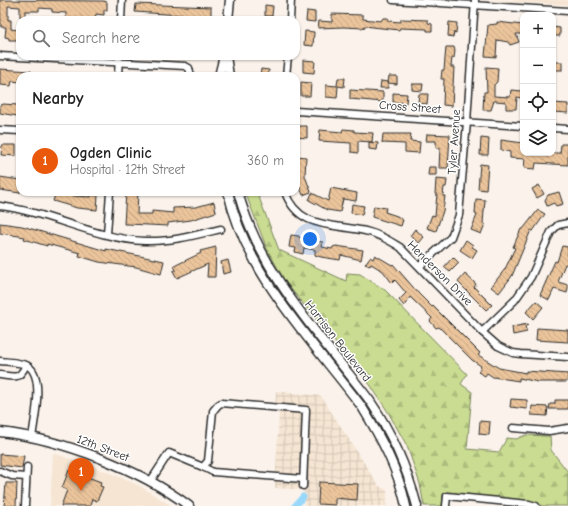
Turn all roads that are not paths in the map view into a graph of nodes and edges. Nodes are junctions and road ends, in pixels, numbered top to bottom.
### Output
1 (122, 0) edge
2 (230, 0) edge
3 (292, 0) edge
4 (393, 0) edge
5 (475, 2) edge
6 (568, 11) edge
7 (121, 16) edge
8 (228, 16) edge
9 (290, 16) edge
10 (0, 56) edge
11 (16, 57) edge
12 (67, 60) edge
13 (118, 60) edge
14 (224, 60) edge
15 (226, 60) edge
16 (288, 60) edge
17 (118, 63) junction
18 (118, 72) edge
19 (190, 72) edge
20 (220, 72) edge
21 (228, 72) edge
22 (286, 72) edge
23 (300, 111) edge
24 (467, 122) junction
25 (520, 126) edge
26 (556, 128) edge
27 (568, 129) edge
28 (0, 130) edge
29 (16, 131) edge
30 (110, 196) edge
31 (229, 196) edge
32 (239, 196) edge
33 (287, 196) edge
34 (0, 206) edge
35 (568, 223) edge
36 (221, 229) dead end
37 (107, 234) junction
38 (420, 266) junction
39 (482, 332) junction
40 (568, 357) edge
41 (0, 361) edge
42 (26, 365) junction
43 (0, 375) edge
44 (514, 428) dead end
45 (568, 428) edge
46 (0, 432) edge
47 (32, 438) junction
48 (203, 467) junction
49 (27, 468) dead end
50 (0, 471) edge
51 (26, 477) junction
52 (303, 479) junction
53 (150, 482) junction
54 (303, 486) dead end
55 (25, 506) edge
56 (189, 506) edge
57 (406, 506) edge
58 (416, 506) edge
59 (446, 506) edge
60 (536, 506) edge

1 - 7 street
2 - 8 main road
3 - 9 street
4 - 5 street
5 - 6 street
5 - 24 street, Tyler Avenue
10 - 11 street
12 - 17 street
13 - 17 street
14 - 20 main road
15 - 21 main road
16 - 22 street
17 - 18 street
17 - 19 street
23 - 24 street, Cross Street
24 - 25 street, Cross Street
24 - 38 street, Tyler Avenue
26 - 27 street
28 - 29 street
30 - 37 street
31 - 57 main road, Harrison Boulevard
32 - 58 main road, Harrison Boulevard
33 - 38 street, Henderson Drive
34 - 37 street
35 - 39 street
36 - 37 street
38 - 39 street, Henderson Drive
39 - 40 street, Henderson Drive
41 - 42 street
42 - 43 street
42 - 47 street
44 - 45 street
46 - 47 main road, 12th Street
47 - 53 main road, 12th Street
48 - 52 street
48 - 52 street
48 - 53 street
49 - 51 street
50 - 51 street
51 - 55 street
52 - 54 street
53 - 56 main road, 12th Street
59 - 60 street

